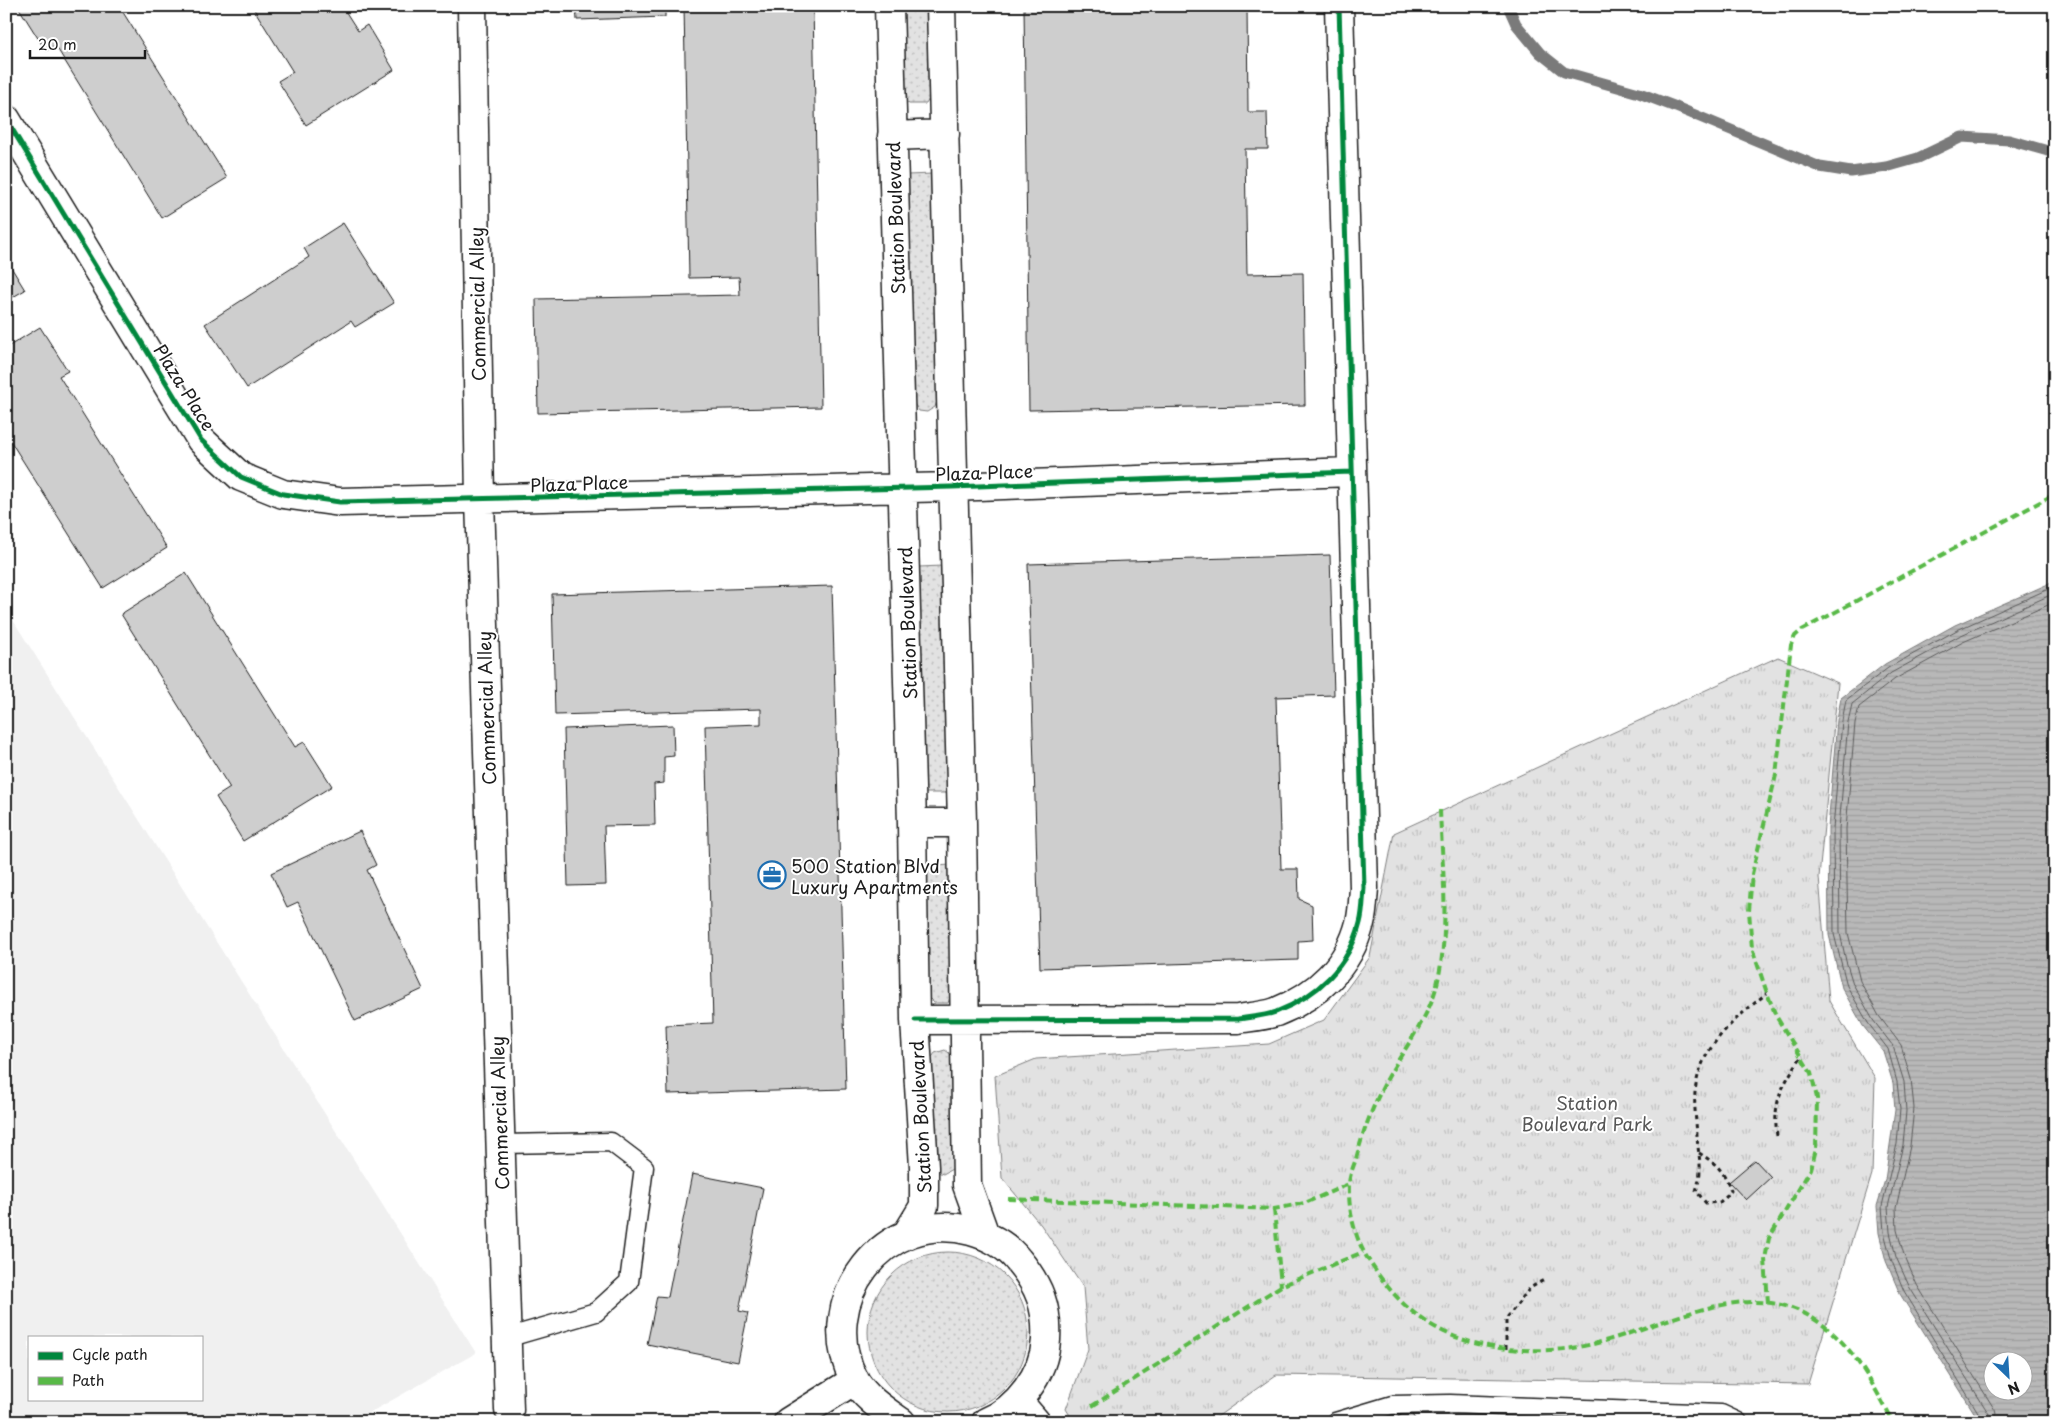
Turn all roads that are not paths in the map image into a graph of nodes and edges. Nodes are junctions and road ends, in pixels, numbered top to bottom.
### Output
1 (472, 6) edge
2 (889, 6) edge
3 (941, 6) edge
4 (1339, 6) edge
5 (6, 119) edge
6 (945, 134) junction
7 (892, 136) junction
8 (1351, 472) junction
9 (952, 487) junction
10 (903, 488) junction
11 (480, 500) junction
12 (912, 823) junction
13 (962, 823) junction
14 (966, 1018) junction
15 (915, 1020) junction
16 (500, 1144) junction
17 (906, 1234) junction
18 (985, 1235) junction
19 (506, 1338) junction
20 (854, 1380) junction
21 (1018, 1401) junction
22 (508, 1410) dead end
23 (788, 1422) edge
24 (901, 1422) edge
25 (986, 1422) edge
26 (1036, 1422) edge
27 (1335, 1422) edge
28 (1738, 1422) edge

1 - 11 street, Commercial Alley
2 - 7 street, Station Boulevard
3 - 6 street
4 - 8 street
5 - 11 street, Plaza Place
6 - 7 street
6 - 9 street
7 - 10 street, Station Boulevard
8 - 9 street, Plaza Place
8 - 14 street
9 - 10 street, Plaza Place
9 - 13 street
10 - 11 street, Plaza Place
10 - 12 street, Station Boulevard
11 - 16 street, Commercial Alley
12 - 13 street
12 - 15 street, Station Boulevard
13 - 14 street
14 - 15 street
14 - 18 street
15 - 17 street, Station Boulevard
16 - 19 street, Commercial Alley
16 - 19 lane
17 - 18 street
17 - 20 street
18 - 21 street
19 - 22 street, Commercial Alley
20 - 23 street
20 - 24 street
21 - 25 street
21 - 26 street
27 - 28 lane

